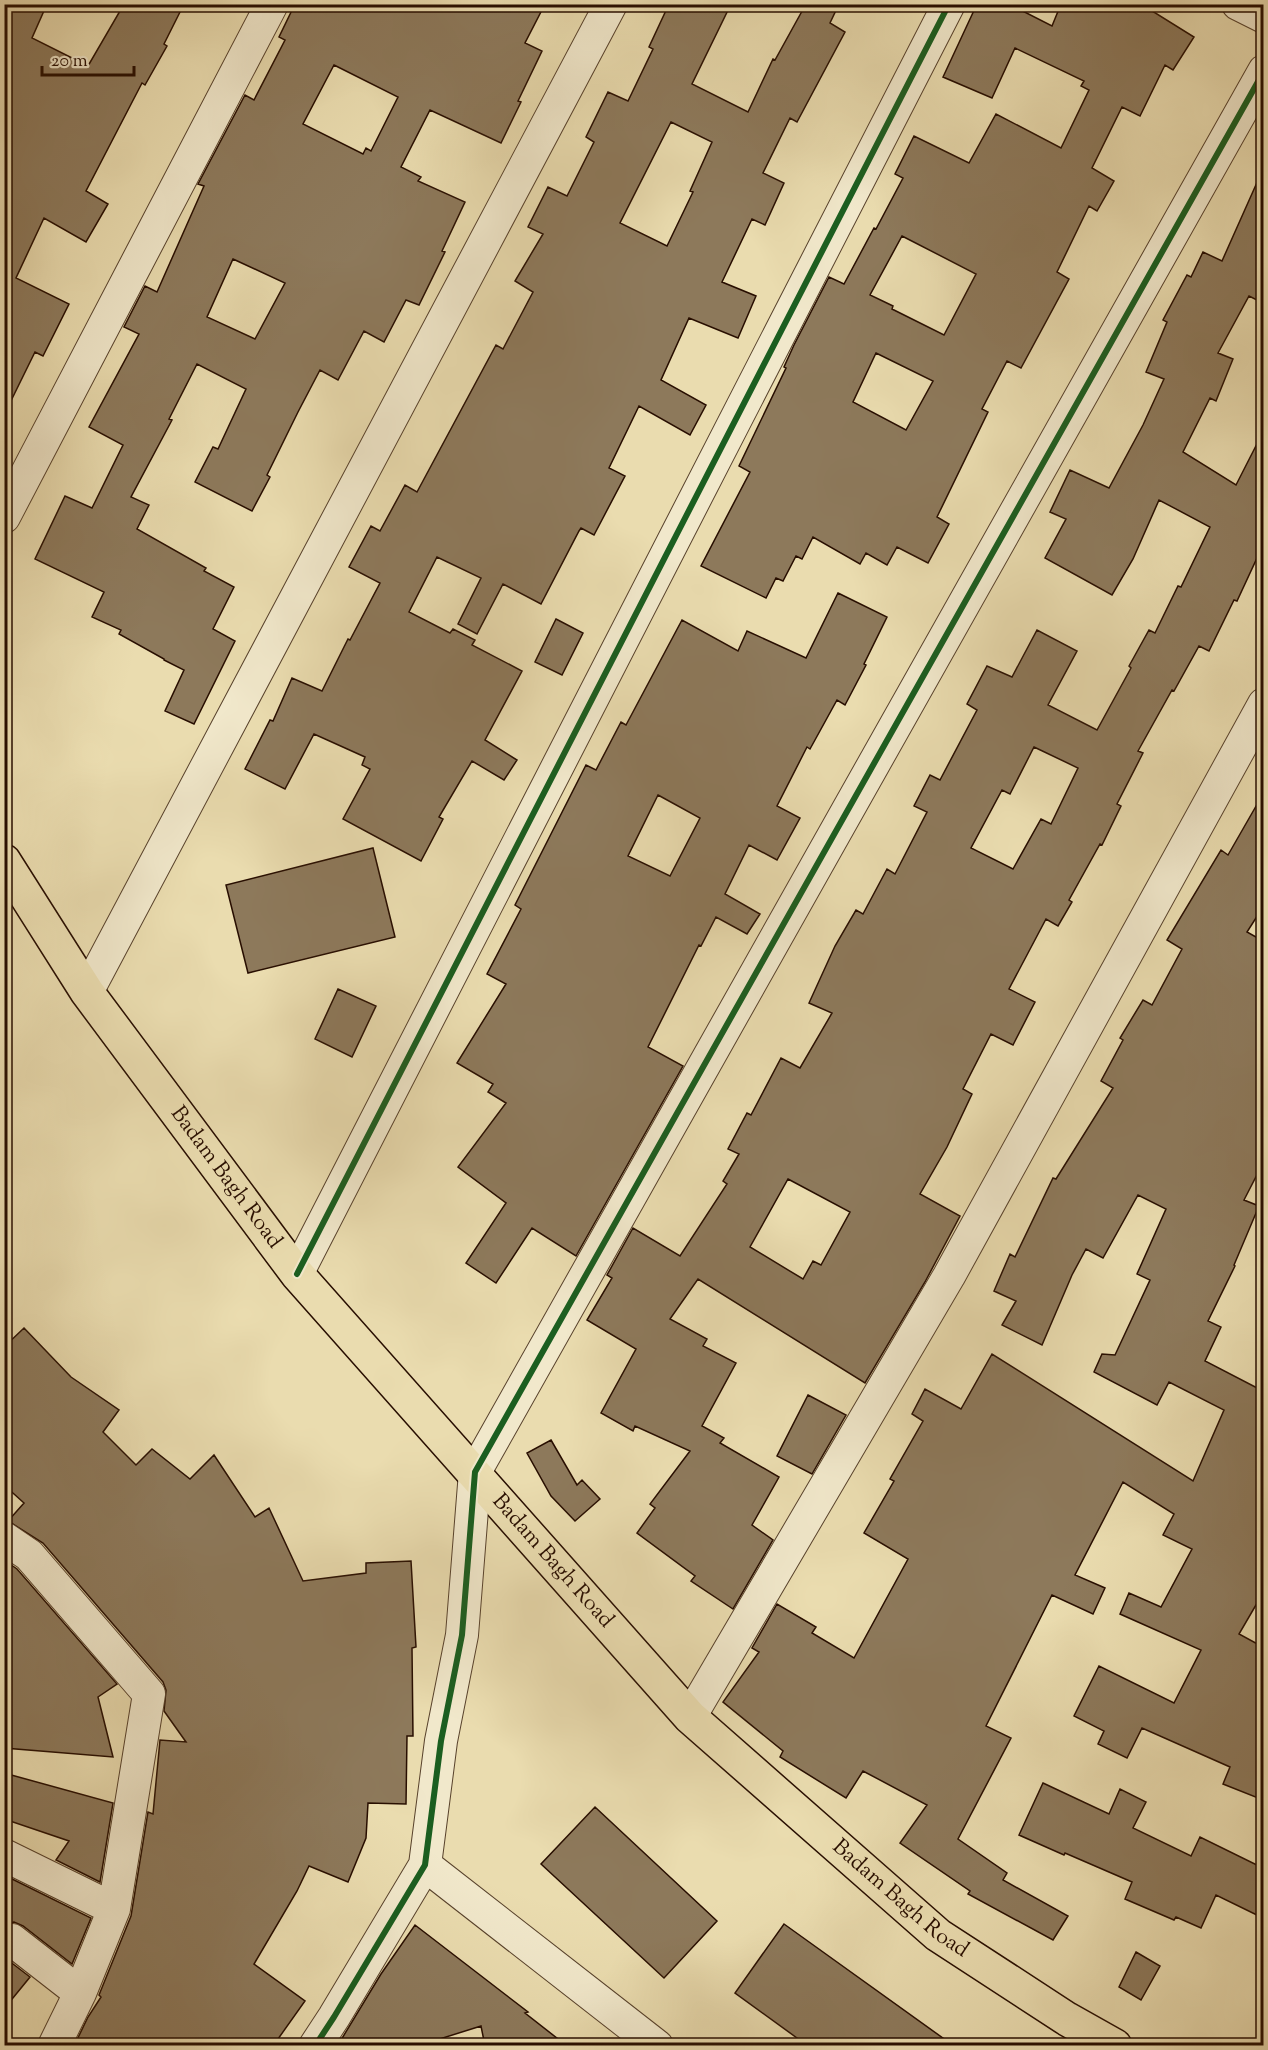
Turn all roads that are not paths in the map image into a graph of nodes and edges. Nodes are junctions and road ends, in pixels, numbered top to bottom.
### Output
1 (272, 4) edge
2 (611, 4) edge
3 (949, 4) edge
4 (1238, 4) edge
5 (1263, 17) edge
6 (1263, 71) edge
7 (4, 517) edge
8 (1263, 704) edge
9 (4, 861) edge
10 (87, 992) junction
11 (297, 1274) junction
12 (475, 1472) junction
13 (4, 1538) edge
14 (690, 1717) junction
15 (4, 1855) edge
16 (425, 1865) junction
17 (114, 1909) junction
18 (12, 1940) dead end
19 (80, 1993) junction
20 (54, 2046) edge
21 (315, 2046) edge
22 (657, 2046) edge
23 (1115, 2046) edge

1 - 7 street
2 - 10 street
3 - 11 street
4 - 5 street
6 - 12 street
8 - 14 street
9 - 10 main road, Badam Bagh Road
10 - 11 main road, Badam Bagh Road
11 - 12 main road, Badam Bagh Road
12 - 14 main road, Badam Bagh Road
12 - 16 street
13 - 17 street
14 - 23 main road, Badam Bagh Road
15 - 17 street
16 - 21 street
16 - 22 street
17 - 19 street
18 - 19 street
19 - 20 street

